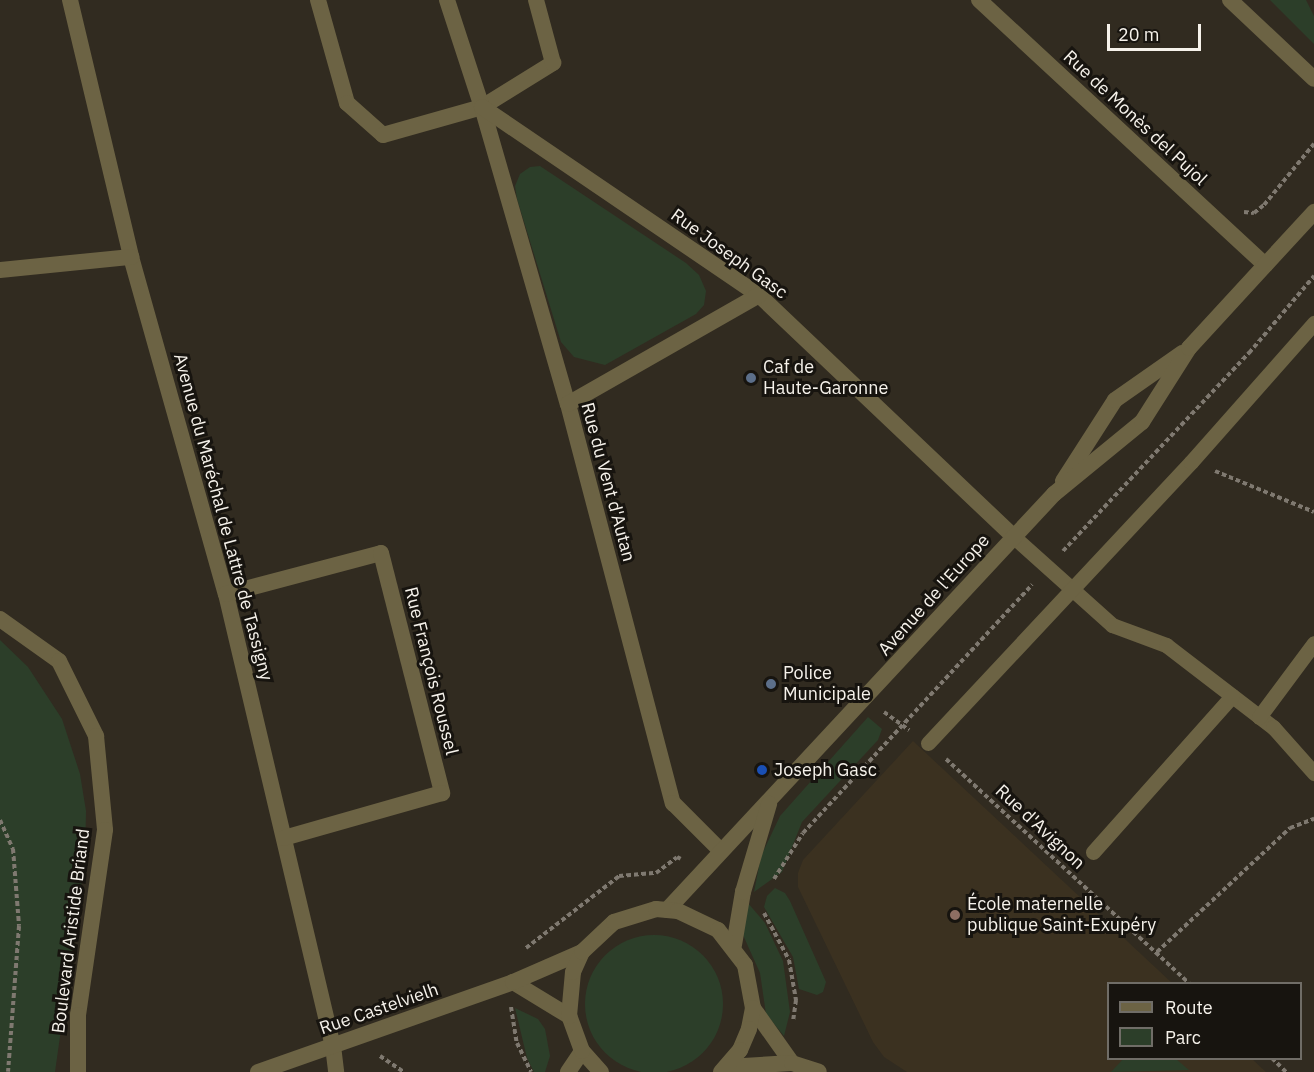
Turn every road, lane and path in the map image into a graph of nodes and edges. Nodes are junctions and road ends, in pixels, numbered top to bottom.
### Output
1 (70, 0) edge
2 (318, 0) edge
3 (447, 0) edge
4 (536, 0) edge
5 (979, 0) edge
6 (1230, 0) edge
7 (1314, 79) edge
8 (482, 107) junction
9 (1314, 144) edge
10 (1314, 212) edge
11 (1223, 226) junction
12 (131, 257) junction
13 (1265, 266) junction
14 (0, 270) edge
15 (759, 295) junction
16 (1314, 323) edge
17 (1189, 348) junction
18 (568, 404) junction
19 (1054, 494) junction
20 (1014, 537) junction
21 (1073, 588) junction
22 (226, 594) junction
23 (0, 619) edge
24 (1314, 643) edge
25 (1232, 696) junction
26 (865, 699) junction
27 (1259, 717) junction
28 (928, 743) junction
29 (1314, 774) edge
30 (770, 801) junction
31 (1314, 819) edge
32 (0, 820) edge
33 (284, 838) junction
34 (722, 851) junction
35 (1093, 852) dead end
36 (743, 892) junction
37 (667, 910) junction
38 (734, 945) junction
39 (582, 952) junction
40 (1156, 952) junction
41 (513, 982) junction
42 (1188, 982) edge
43 (753, 1008) junction
44 (569, 1016) junction
45 (333, 1046) junction
46 (582, 1052) junction
47 (1273, 1060) edge
48 (792, 1062) junction
49 (724, 1070) edge
50 (8, 1072) edge
51 (78, 1072) edge
52 (258, 1072) edge
53 (336, 1072) edge
54 (568, 1072) edge
55 (600, 1072) edge
56 (819, 1072) edge
57 (1286, 1072) edge

1 - 12 street, Avenue du Maréchal de Lattre de Tassigny
2 - 8 street
3 - 8 street
4 - 8 street
5 - 11 street, Rue de Monès del Pujol
6 - 7 street
8 - 15 street, Rue Joseph Gasc
8 - 18 street, Rue du Vent d'Autan
9 - 11 path
10 - 13 street, Avenue de l'Europe
11 - 13 street, Rue de Monès del Pujol
12 - 14 street
12 - 22 street, Avenue du Maréchal de Lattre de Tassigny
13 - 17 street, Avenue de l'Europe
15 - 18 street
15 - 20 street, Rue Joseph Gasc
16 - 21 lane
17 - 19 street, Avenue de l'Europe
17 - 19 street, Avenue de l'Europe
18 - 34 street, Rue du Vent d'Autan
19 - 20 street, Avenue de l'Europe
20 - 21 lane
20 - 26 street, Avenue de l'Europe
21 - 25 lane
21 - 28 lane
22 - 33 street, Avenue du Maréchal de Lattre de Tassigny
22 - 33 street, Rue François Roussel
23 - 51 street, Boulevard Aristide Briand
24 - 27 lane
25 - 27 lane
25 - 35 lane
26 - 28 path, Rue d'Avignon
26 - 30 street, Avenue de l'Europe
27 - 29 lane
28 - 40 path, Rue d'Avignon
30 - 34 street, Avenue de l'Europe
30 - 36 street, Avenue de l'Europe
31 - 40 path
32 - 50 path
33 - 45 street, Avenue du Maréchal de Lattre de Tassigny
34 - 37 street, Avenue de l'Europe
36 - 38 street, Avenue de l'Europe
36 - 48 path
37 - 38 street
37 - 39 street
38 - 43 street
39 - 41 street, Rue Castelvielh
39 - 44 street
40 - 42 path, Rue d'Avignon
41 - 44 street
41 - 45 street, Rue Castelvielh
43 - 48 street
43 - 49 street
44 - 46 street
45 - 52 street, Rue Castelvielh
45 - 53 street, Avenue du Maréchal de Lattre de Tassigny
46 - 54 street
46 - 55 street
47 - 57 path
48 - 49 street
48 - 56 street

